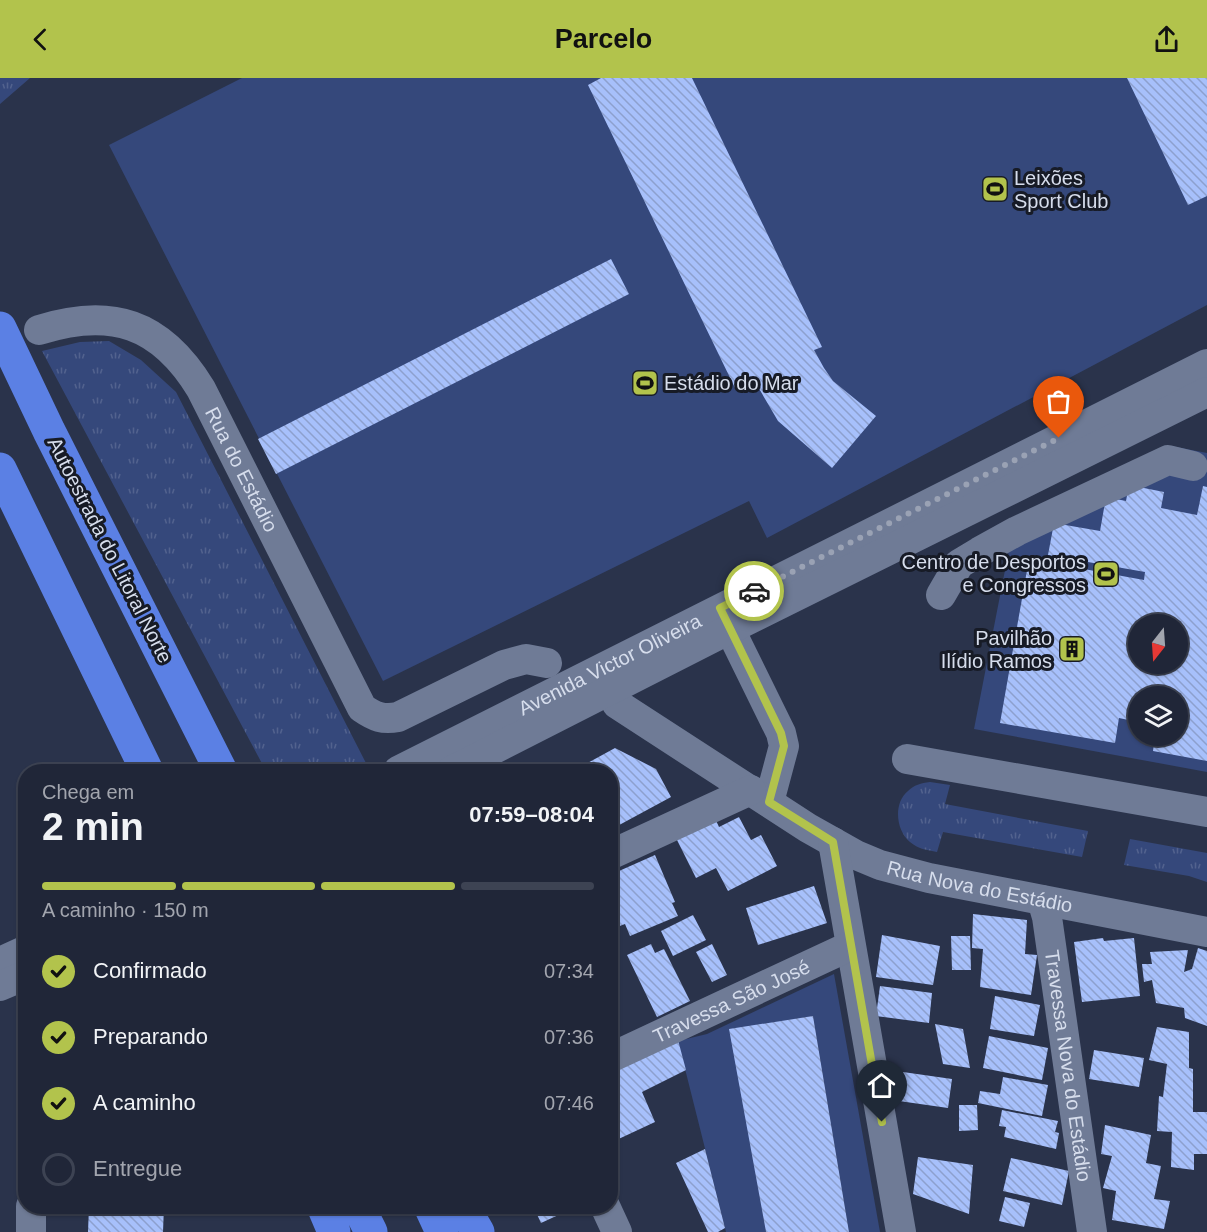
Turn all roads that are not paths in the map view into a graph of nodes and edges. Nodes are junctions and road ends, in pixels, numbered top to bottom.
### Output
1 (0, 328) edge
2 (39, 330) dead end
3 (1207, 364) edge
4 (1207, 392) edge
5 (1193, 466) dead end
6 (0, 469) edge
7 (940, 595) dead end
8 (725, 618) junction
9 (547, 663) dead end
10 (617, 704) dead end
11 (908, 759) dead end
12 (144, 764) edge
13 (217, 764) edge
14 (413, 764) edge
15 (464, 764) edge
16 (760, 796) junction
17 (1207, 812) edge
18 (833, 842) junction
19 (618, 852) edge
20 (1042, 900) junction
21 (1207, 932) edge
22 (850, 946) junction
23 (618, 1054) edge
24 (32, 1214) edge
25 (326, 1214) edge
26 (362, 1214) edge
27 (434, 1214) edge
28 (468, 1214) edge
29 (609, 1214) edge
30 (31, 1232) edge
31 (334, 1232) edge
32 (371, 1232) edge
33 (442, 1232) edge
34 (478, 1232) edge
35 (617, 1232) edge
36 (901, 1232) edge
37 (1092, 1232) edge

1 - 13 highway, Autoestrada do Litoral Norte
2 - 9 street, Rua do Estádio
3 - 8 street, Avenida Victor Oliveira
4 - 8 street, Avenida Victor Oliveira
5 - 7 street
6 - 12 highway
8 - 14 street, Avenida Victor Oliveira
8 - 15 street, Avenida Victor Oliveira
8 - 16 street
10 - 16 street, Rua Nova do Estádio
11 - 17 street
16 - 18 street, Rua Nova do Estádio
16 - 19 street
18 - 20 street, Rua Nova do Estádio
18 - 22 street
20 - 21 street, Rua Nova do Estádio
20 - 37 street, Travessa Nova do Estádio
22 - 23 street, Travessa São José
22 - 36 street
24 - 30 street
25 - 31 highway
26 - 32 highway
27 - 33 highway
28 - 34 highway
29 - 35 street

